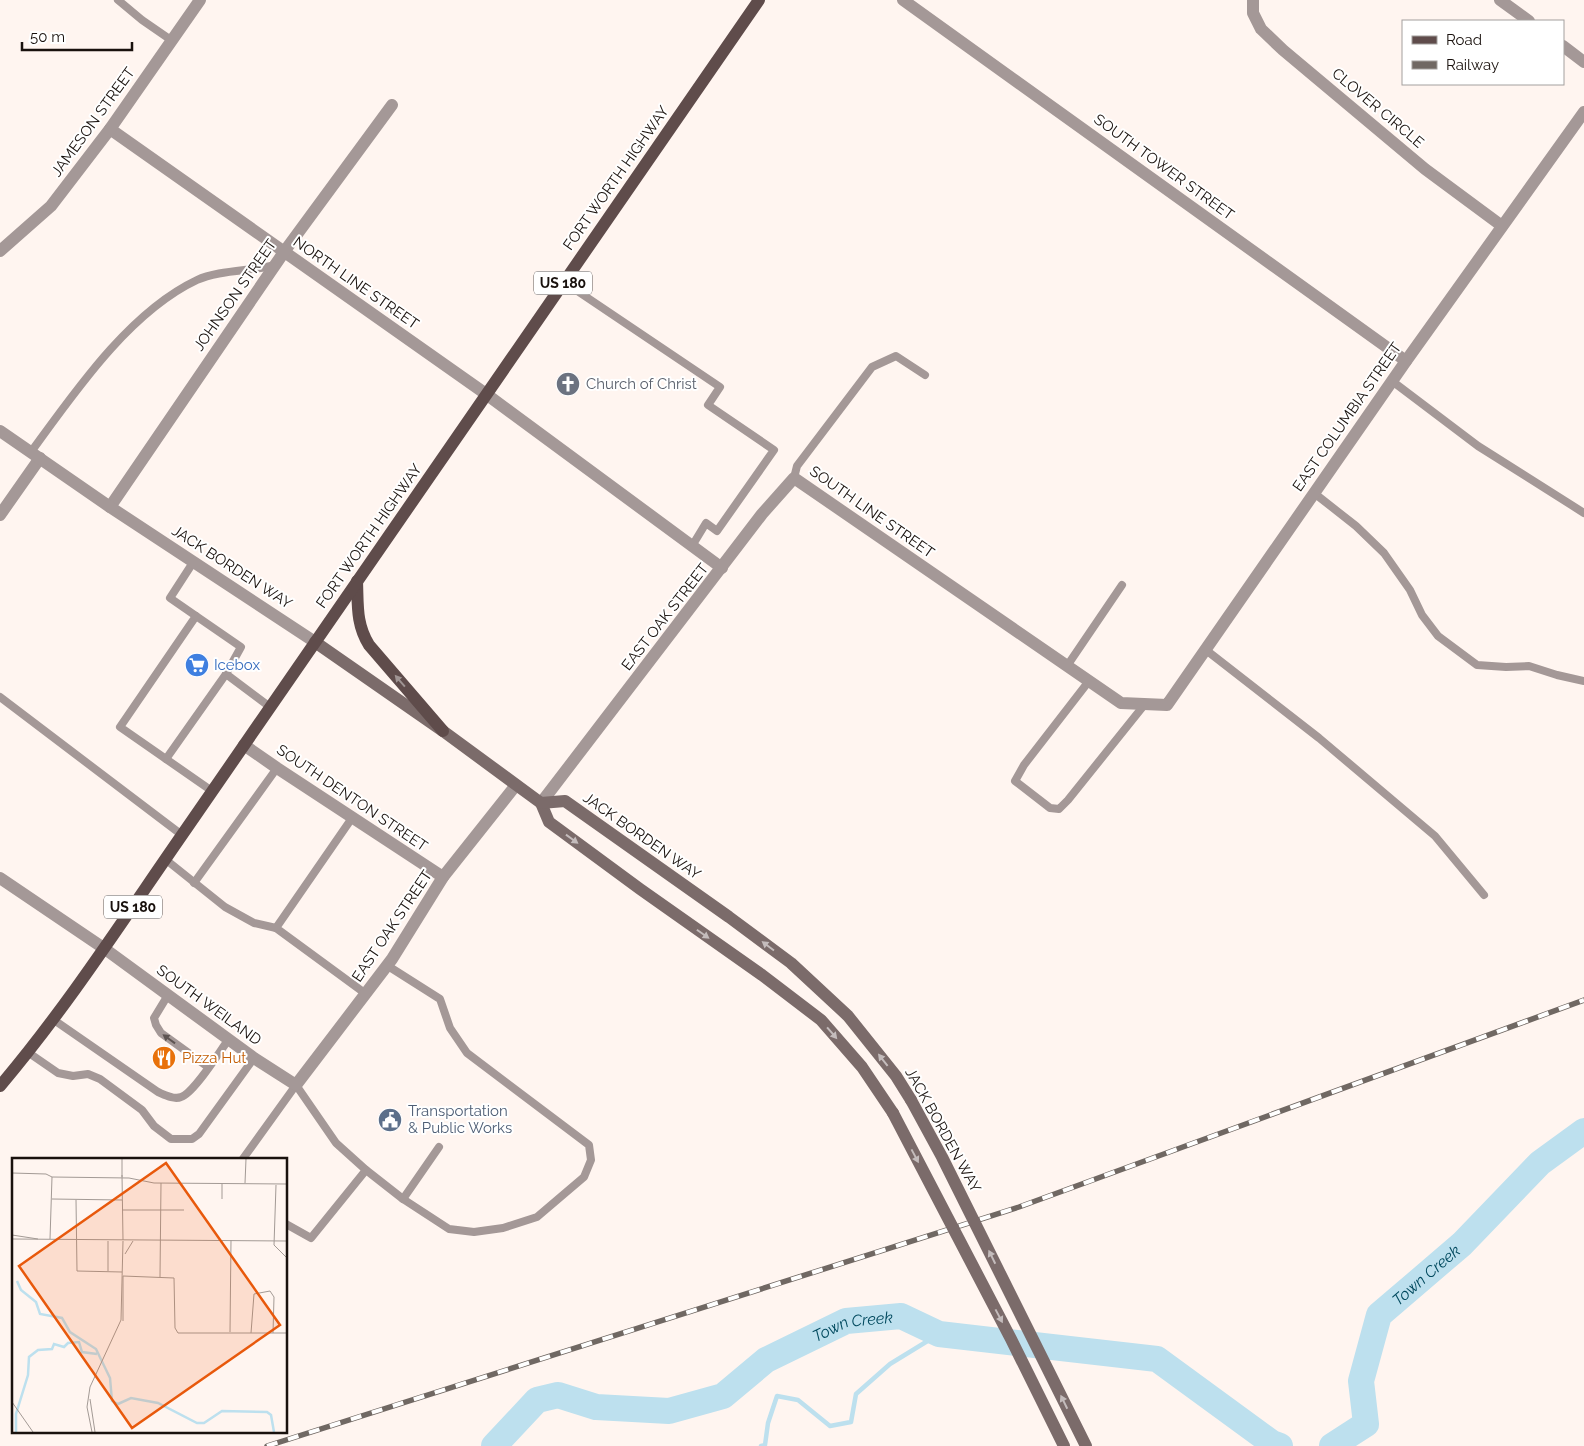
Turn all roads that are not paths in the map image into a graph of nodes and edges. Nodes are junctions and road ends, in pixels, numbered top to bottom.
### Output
1 (118, 0) edge
2 (200, 0) edge
3 (759, 0) edge
4 (903, 0) edge
5 (1253, 0) edge
6 (1500, 0) edge
7 (1528, 20) edge
8 (171, 40) junction
9 (1564, 47) edge
10 (1584, 62) edge
11 (392, 105) dead end
12 (1584, 112) edge
13 (110, 129) junction
14 (1502, 226) junction
15 (0, 251) edge
16 (284, 252) junction
17 (276, 265) junction
18 (564, 282) junction
19 (1406, 361) junction
20 (925, 375) dead end
21 (1392, 381) junction
22 (486, 394) junction
23 (0, 431) edge
24 (36, 455) junction
25 (794, 478) junction
26 (1314, 492) junction
27 (110, 506) junction
28 (1584, 513) edge
29 (0, 515) edge
30 (692, 546) junction
31 (194, 561) junction
32 (722, 568) junction
33 (357, 580) junction
34 (1122, 585) dead end
35 (196, 616) junction
36 (315, 642) junction
37 (1206, 650) junction
38 (1067, 666) junction
39 (226, 674) junction
40 (1089, 681) junction
41 (1584, 681) edge
42 (0, 697) edge
43 (1121, 703) joint
44 (1145, 704) junction
45 (270, 707) junction
46 (443, 731) junction
47 (244, 745) junction
48 (166, 759) junction
49 (277, 768) junction
50 (516, 785) junction
51 (212, 791) junction
52 (541, 803) junction
53 (352, 818) junction
54 (182, 835) junction
55 (165, 859) junction
56 (0, 878) edge
57 (443, 878) junction
58 (194, 883) junction
59 (1484, 895) dead end
60 (276, 928) junction
61 (105, 949) junction
62 (388, 966) junction
63 (366, 994) junction
64 (168, 995) junction
65 (54, 1020) junction
66 (229, 1039) junction
67 (28, 1052) junction
68 (254, 1058) junction
69 (208, 1067) junction
70 (296, 1085) junction
71 (0, 1086) edge
72 (439, 1148) dead end
73 (243, 1158) edge
74 (366, 1170) junction
75 (403, 1198) junction
76 (288, 1225) edge
77 (1064, 1446) edge
78 (1086, 1446) edge

1 - 8 lane
2 - 8 street, JAMESON STREET
3 - 18 main road, FORT WORTH HIGHWAY / US 180
4 - 19 street, SOUTH TOWER STREET
5 - 14 street, CLOVER CIRCLE
6 - 7 street
8 - 13 street, JAMESON STREET
9 - 10 street
11 - 16 street, JOHNSON STREET
12 - 14 street, EAST COLUMBIA STREET
13 - 15 street, JAMESON STREET
13 - 16 street, NORTH LINE STREET
14 - 19 street, EAST COLUMBIA STREET
16 - 17 street, JOHNSON STREET
16 - 22 street, NORTH LINE STREET
17 - 24 lane
17 - 27 street, JOHNSON STREET
18 - 22 main road, FORT WORTH HIGHWAY / US 180
18 - 30 lane
19 - 21 street, EAST COLUMBIA STREET
20 - 25 lane
21 - 26 street, EAST COLUMBIA STREET
21 - 28 lane
22 - 30 street
22 - 33 main road, FORT WORTH HIGHWAY / US 180
23 - 24 street, JACK BORDEN WAY
24 - 27 street, JACK BORDEN WAY
24 - 29 street
25 - 32 street, SOUTH LINE STREET
25 - 38 street, SOUTH LINE STREET
26 - 37 street, EAST COLUMBIA STREET
26 - 41 lane
27 - 31 street, JACK BORDEN WAY
30 - 32 street
31 - 35 lane
31 - 36 street, JACK BORDEN WAY
32 - 52 street, EAST OAK STREET
33 - 36 main road, FORT WORTH HIGHWAY / US 180
46 -> 33 main road
34 - 38 lane
35 - 39 lane
35 - 48 lane
36 - 45 main road, FORT WORTH HIGHWAY / US 180
36 - 46 main road, JACK BORDEN WAY
37 - 44 street, EAST COLUMBIA STREET
37 - 59 lane
38 - 40 street, SOUTH LINE STREET
39 - 45 lane
39 - 48 lane
40 - 43 street, SOUTH LINE STREET
40 - 44 lane
42 - 54 lane
43 - 44 street, EAST COLUMBIA STREET
45 - 47 main road, FORT WORTH HIGHWAY / US 180
46 - 50 main road, JACK BORDEN WAY
47 - 49 street, SOUTH DENTON STREET
47 - 51 main road, FORT WORTH HIGHWAY / US 180
48 - 51 lane
49 - 53 street, SOUTH DENTON STREET
49 - 58 lane
50 - 52 main road, JACK BORDEN WAY
50 - 57 street, EAST OAK STREET
51 - 54 main road, FORT WORTH HIGHWAY / US 180
52 -> 77 main road, JACK BORDEN WAY, bridge
78 -> 52 main road, JACK BORDEN WAY, bridge
53 - 57 street, SOUTH DENTON STREET
53 - 60 lane
54 - 55 main road, FORT WORTH HIGHWAY / US 180
55 - 58 lane
55 - 61 main road, FORT WORTH HIGHWAY / US 180
56 - 61 street, SOUTH WEILAND
57 - 62 street, EAST OAK STREET
58 - 60 lane
60 - 63 lane
61 - 64 street, SOUTH WEILAND
61 - 65 main road, FORT WORTH HIGHWAY / US 180
62 - 63 street, EAST OAK STREET
62 - 75 lane
63 - 70 street, EAST OAK STREET
64 - 66 street, SOUTH WEILAND
69 -> 64 lane
65 - 67 main road, FORT WORTH HIGHWAY / US 180
65 - 69 lane
66 - 68 street, SOUTH WEILAND
66 - 69 lane
67 - 68 lane
67 - 71 main road, FORT WORTH HIGHWAY / US 180
68 - 70 street, SOUTH WEILAND
70 - 73 lane
70 - 74 lane
72 - 75 lane
74 - 75 lane
74 - 76 lane

